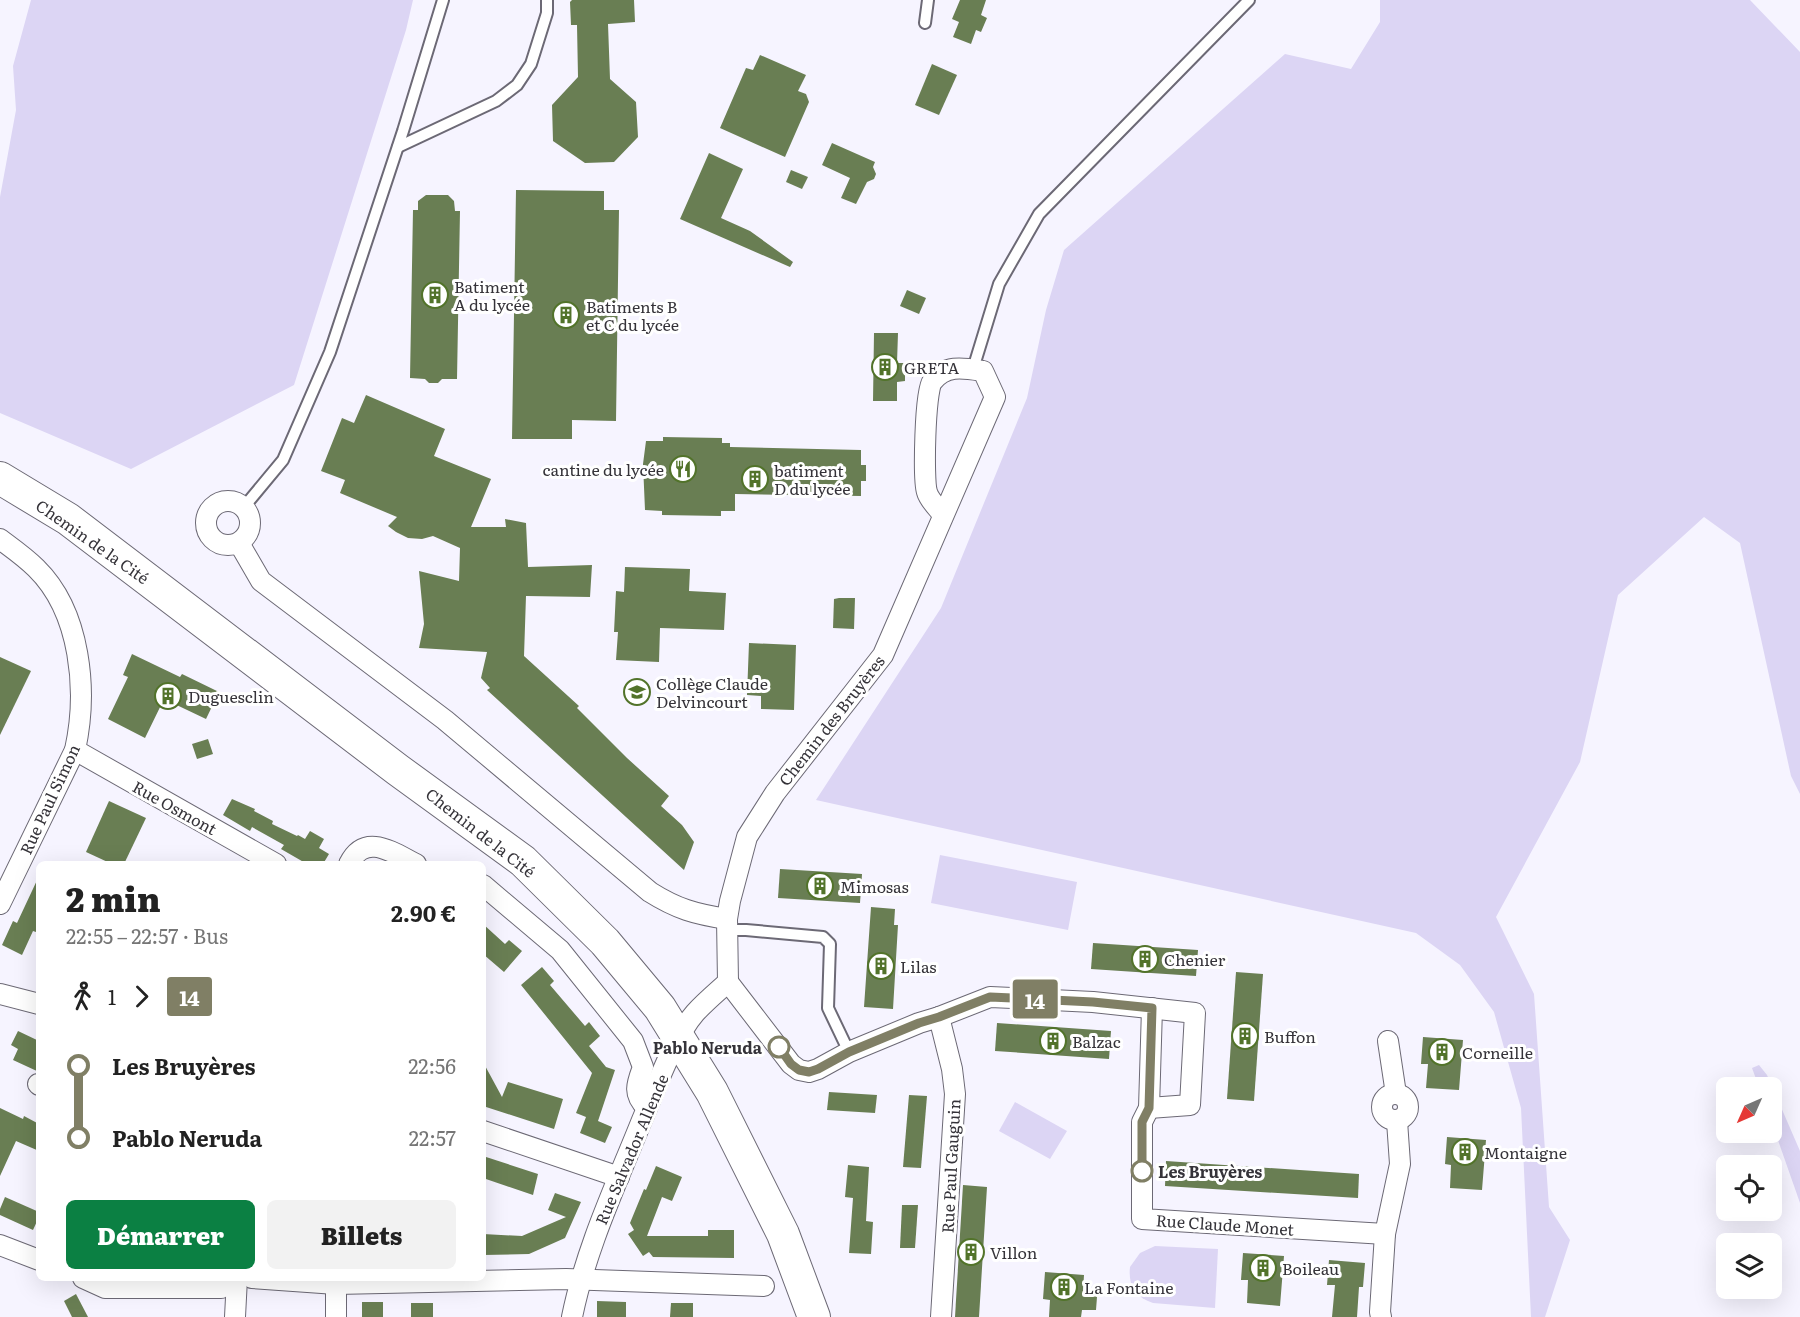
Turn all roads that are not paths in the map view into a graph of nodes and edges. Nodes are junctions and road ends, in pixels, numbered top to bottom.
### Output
1 (443, 0) edge
2 (547, 0) edge
3 (928, 0) edge
4 (1249, 0) edge
5 (925, 23) dead end
6 (398, 147) junction
7 (973, 369) junction
8 (0, 478) edge
9 (244, 507) junction
10 (943, 515) junction
11 (0, 539) edge
12 (239, 543) junction
13 (75, 750) junction
14 (352, 858) edge
15 (271, 861) edge
16 (410, 861) edge
17 (4, 884) edge
18 (486, 887) edge
19 (0, 904) edge
20 (727, 924) junction
21 (728, 982) junction
22 (0, 994) edge
23 (36, 1003) edge
24 (1152, 1008) junction
25 (939, 1017) junction
26 (679, 1038) junction
27 (1388, 1041) dead end
28 (849, 1052) junction
29 (647, 1108) junction
30 (1149, 1108) junction
31 (486, 1132) edge
32 (619, 1177) junction
33 (1385, 1234) junction
34 (0, 1245) edge
35 (36, 1259) edge
36 (579, 1279) junction
37 (90, 1281) edge
38 (231, 1281) edge
39 (236, 1281) edge
40 (294, 1281) edge
41 (482, 1281) edge
42 (486, 1281) edge
43 (336, 1284) junction
44 (764, 1286) dead end
45 (235, 1317) edge
46 (336, 1317) edge
47 (572, 1317) edge
48 (814, 1317) edge
49 (941, 1317) edge
50 (1382, 1317) edge

1 - 6 lane
2 - 6 lane
3 - 5 lane
4 - 7 lane
6 - 9 lane
7 - 10 street, Chemin des Bruyères
7 - 10 street
8 - 26 main road, Chemin de la Cité
9 - 12 street
9 - 12 street
10 - 20 street, Chemin des Bruyères
11 - 13 street, Rue Paul Simon
12 - 20 street
13 - 15 street, Rue Osmont
13 - 17 street, Rue Paul Simon
14 - 16 street
17 - 19 street, Rue Paul Simon
18 - 29 street
20 - 21 street
20 - 28 lane
21 - 26 street, Rue Salvador Allende
21 - 28 street
22 - 23 street
24 - 25 street
24 - 30 street, Rue Claude Monet
24 - 30 street
25 - 28 street
25 - 49 street, Rue Paul Gauguin
26 - 29 street, Rue Salvador Allende
26 - 48 main road, Chemin de la Cité
27 - 33 street
29 - 32 street, Rue Salvador Allende
30 - 33 street, Rue Claude Monet
31 - 32 street
32 - 36 street, Rue Salvador Allende
33 - 50 street
34 - 35 street
36 - 42 street
36 - 44 street
36 - 47 street, Rue Salvador Allende
37 - 38 street
39 - 45 street
40 - 43 street
41 - 43 street
43 - 46 street

